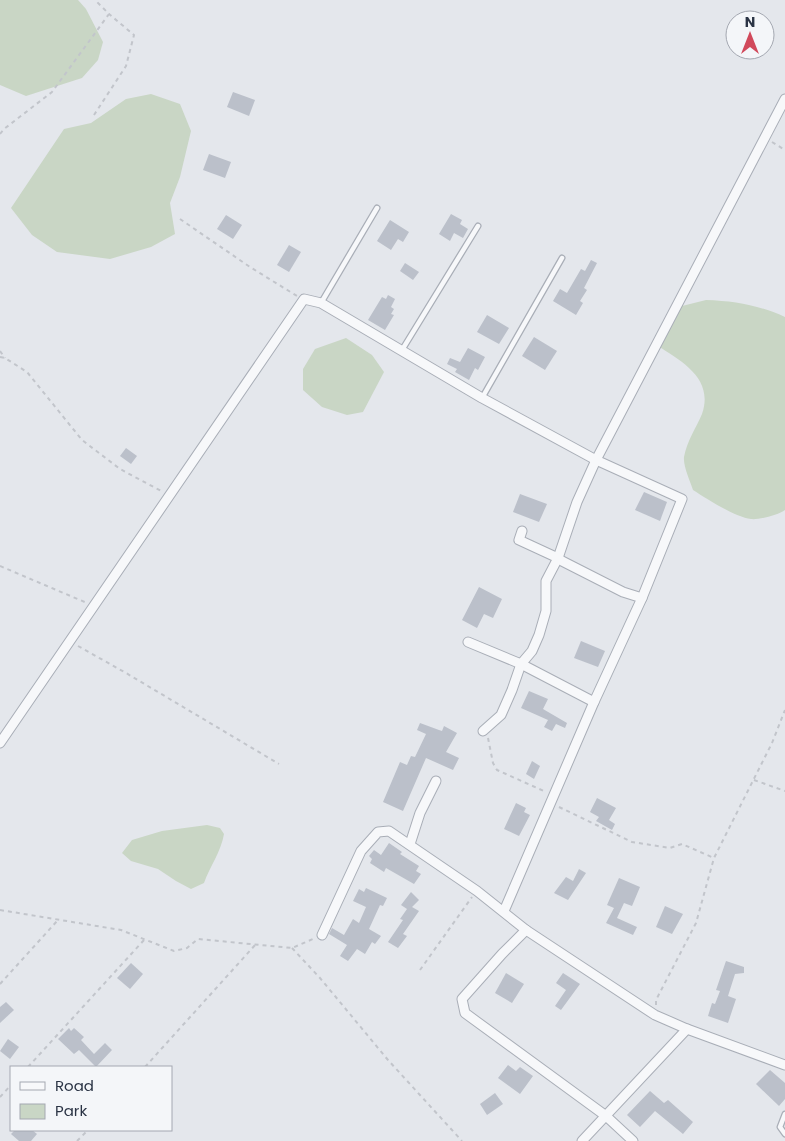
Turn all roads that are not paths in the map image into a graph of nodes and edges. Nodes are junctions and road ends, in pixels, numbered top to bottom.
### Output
1 (785, 99) edge
2 (377, 208) dead end
3 (478, 226) dead end
4 (562, 258) dead end
5 (321, 303) junction
6 (402, 350) junction
7 (482, 398) junction
8 (596, 460) junction
9 (522, 531) dead end
10 (558, 558) junction
11 (642, 598) junction
12 (468, 642) dead end
13 (521, 664) junction
14 (594, 702) junction
15 (483, 731) road end
16 (0, 743) edge
17 (436, 781) dead end
18 (410, 844) junction
19 (504, 911) junction
20 (526, 930) junction
21 (322, 935) road end
22 (687, 1029) junction
23 (785, 1065) edge
24 (785, 1114) edge
25 (606, 1116) junction
26 (785, 1134) edge
27 (582, 1141) edge
28 (634, 1141) edge

1 - 8 street
2 - 5 lane
3 - 6 lane
4 - 7 lane
5 - 6 street
5 - 16 street
6 - 7 street
7 - 8 street
8 - 10 street
8 - 11 street
9 - 10 street
10 - 11 street
10 - 13 street
11 - 14 street
12 - 13 street
13 - 14 street
13 - 15 street
14 - 19 street
17 - 18 street
18 - 19 street
18 - 21 street
19 - 20 street
20 - 22 street
20 - 25 street
22 - 23 street
22 - 25 street
24 - 26 lane
25 - 27 street
25 - 28 street

